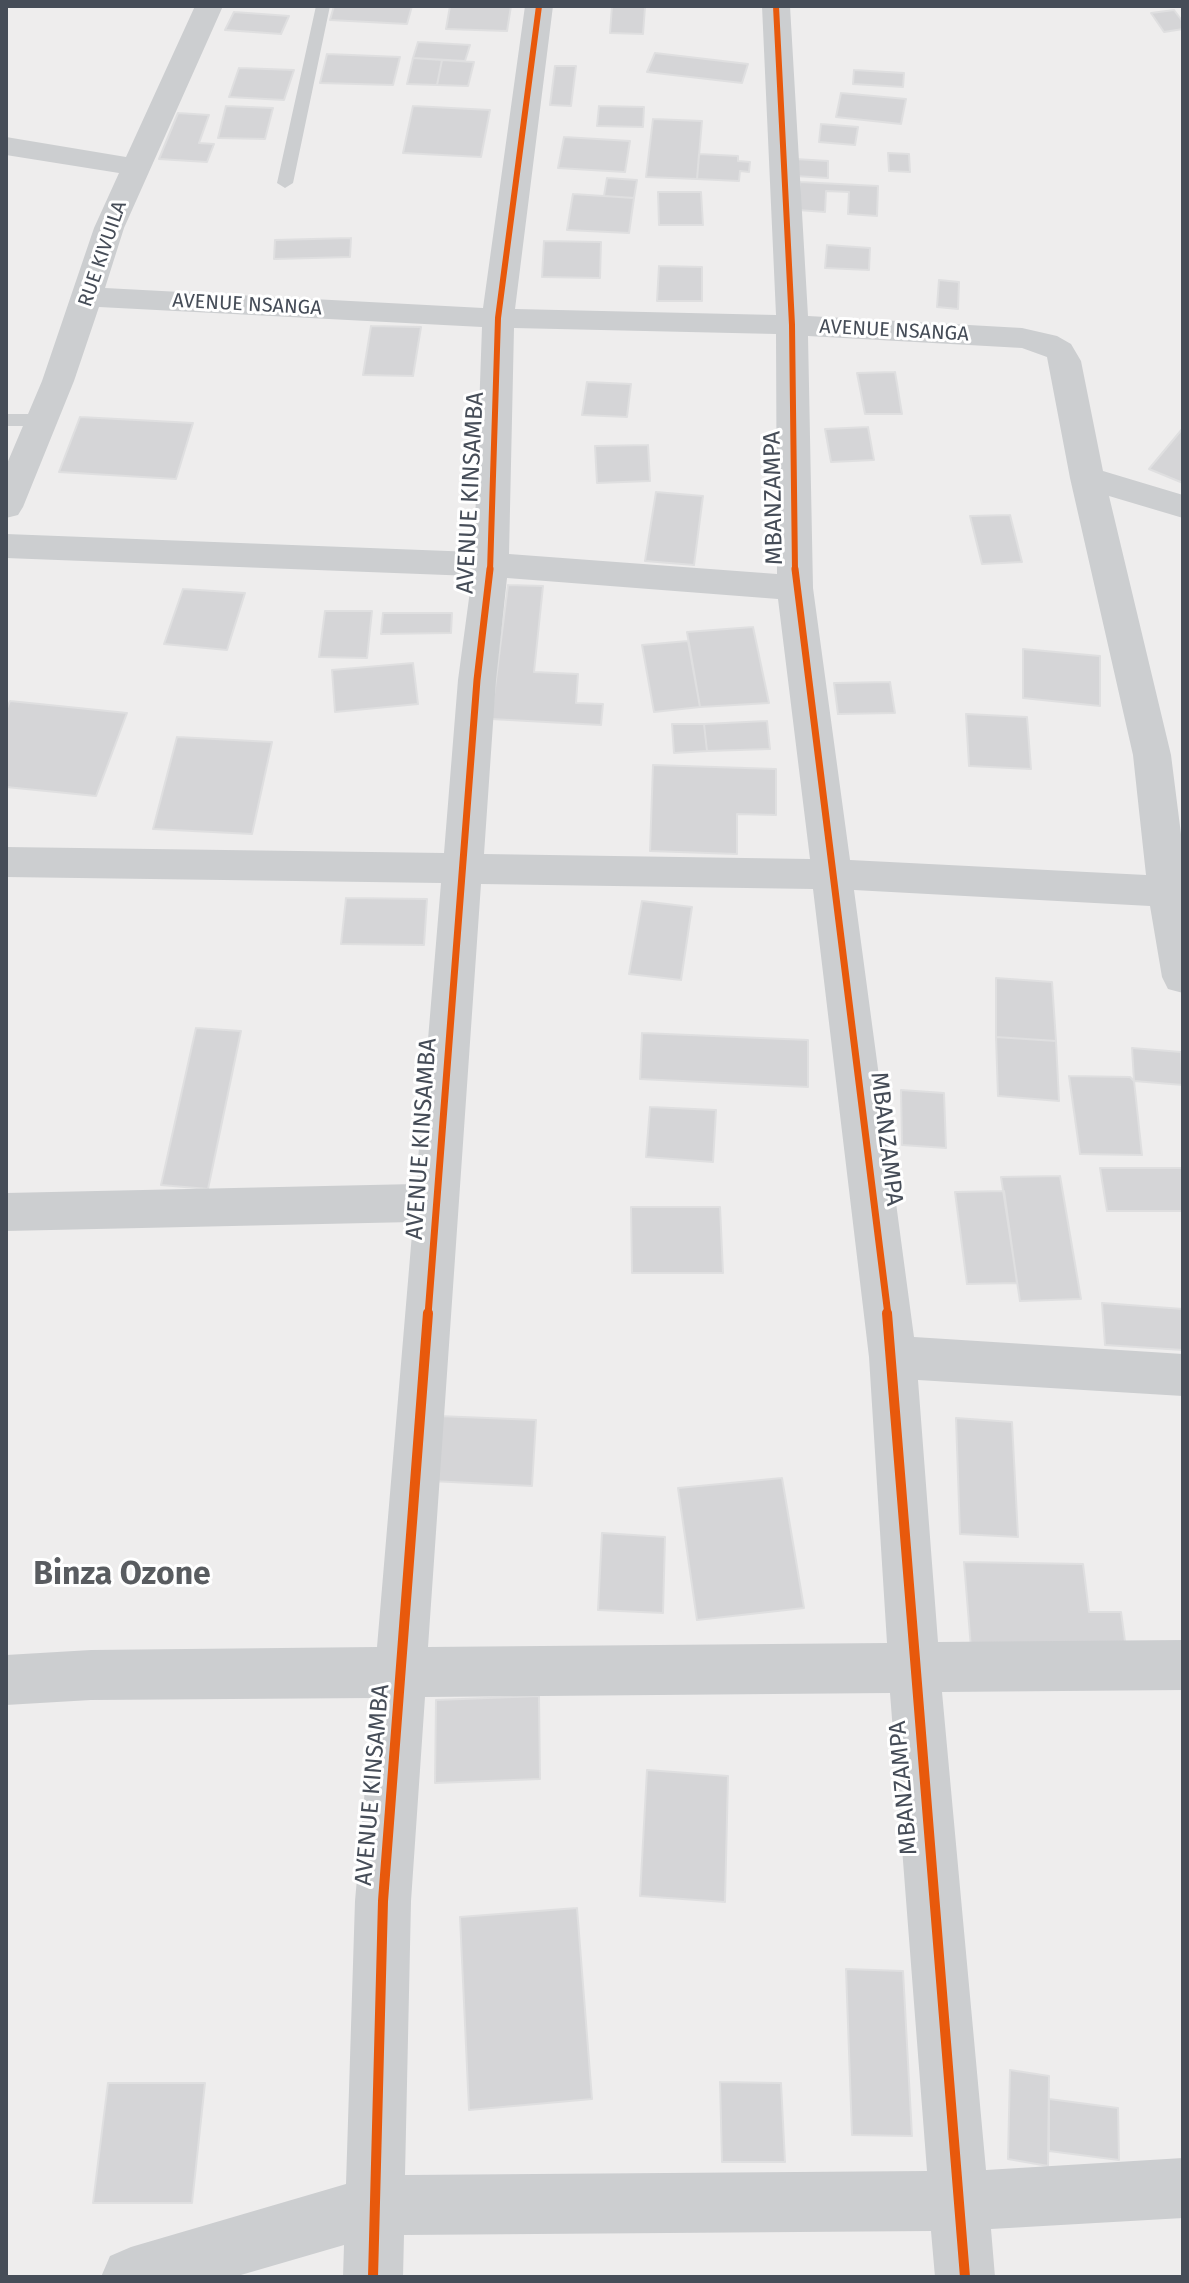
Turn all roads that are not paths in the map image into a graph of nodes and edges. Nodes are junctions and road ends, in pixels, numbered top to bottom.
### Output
1 (209, 6) edge
2 (323, 6) edge
3 (539, 6) edge
4 (776, 6) edge
5 (6, 146) edge
6 (135, 167) junction
7 (285, 183) dead end
8 (88, 297) junction
9 (498, 318) junction
10 (792, 325) junction
11 (6, 420) edge
12 (42, 420) junction
13 (1087, 478) junction
14 (6, 507) edge
15 (1183, 507) edge
16 (6, 546) edge
17 (491, 565) junction
18 (795, 588) junction
19 (1168, 757) edge
20 (6, 862) edge
21 (462, 866) junction
22 (833, 874) junction
23 (1168, 892) junction
24 (1183, 977) edge
25 (437, 1202) junction
26 (6, 1212) edge
27 (893, 1357) junction
28 (1183, 1375) edge
29 (1183, 1665) edge
30 (914, 1668) junction
31 (402, 1674) junction
32 (6, 1680) edge
33 (1183, 2188) edge
34 (958, 2201) junction
35 (377, 2205) junction
36 (131, 2277) edge
37 (373, 2277) edge
38 (965, 2277) edge

1 - 6 street, RUE KIVUILA
2 - 7 lane
3 - 9 street, AVENUE KINSAMBA
4 - 10 street, MBANZAMPA
5 - 6 street
6 - 8 street, RUE KIVUILA
8 - 9 street, AVENUE NSANGA
8 - 12 street, RUE KIVUILA
9 - 10 street, AVENUE NSANGA
9 - 17 street, AVENUE KINSAMBA
10 - 13 street, AVENUE NSANGA
10 - 18 street, MBANZAMPA
11 - 12 lane
12 - 14 street, RUE KIVUILA
13 - 15 street
13 - 19 street, AVENUE NSANGA
16 - 17 street
17 - 18 street
17 - 21 street, AVENUE KINSAMBA
18 - 22 street, MBANZAMPA
19 - 23 street, AVENUE NSANGA
20 - 21 street
21 - 22 street
21 - 25 street, AVENUE KINSAMBA
22 - 23 street
22 - 27 street, MBANZAMPA
23 - 24 street, AVENUE NSANGA
25 - 26 street
25 - 31 street, AVENUE KINSAMBA
27 - 28 street
27 - 30 street, MBANZAMPA
29 - 30 street
30 - 31 street
30 - 34 street, MBANZAMPA
31 - 32 street
31 - 35 street, AVENUE KINSAMBA
33 - 34 street
34 - 35 street
34 - 38 street, MBANZAMPA
35 - 36 street
35 - 37 street, AVENUE KINSAMBA

